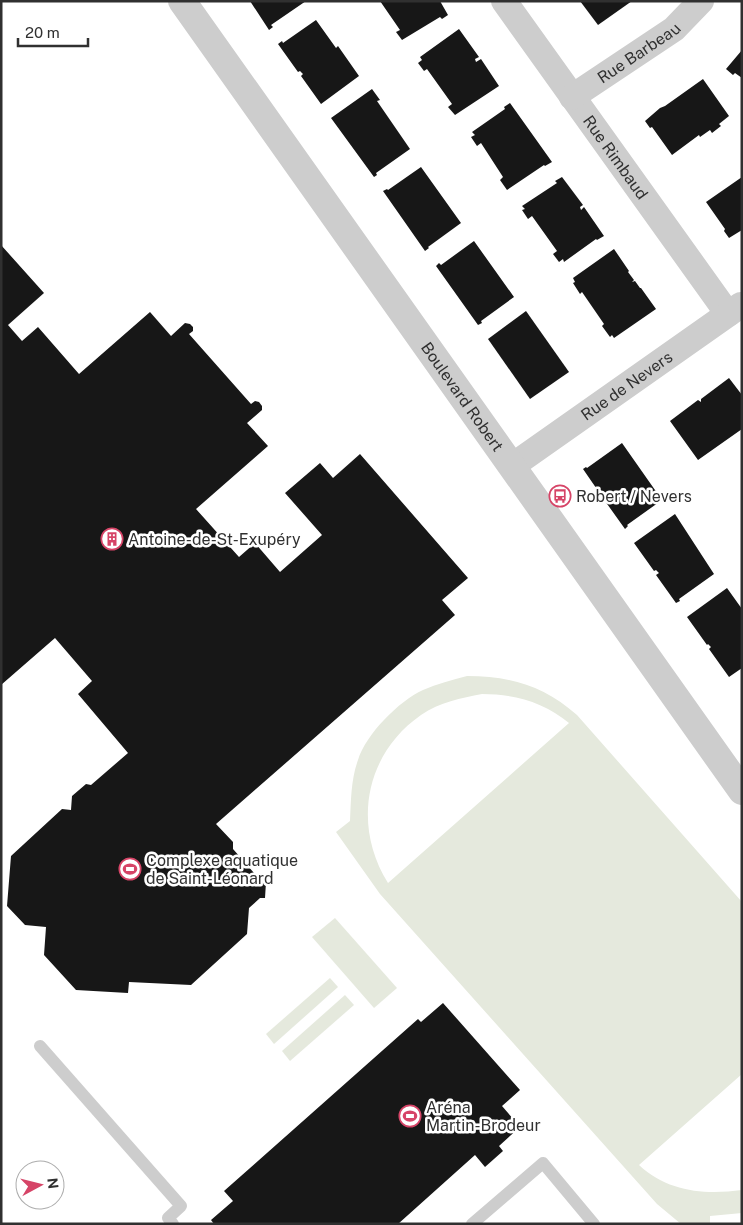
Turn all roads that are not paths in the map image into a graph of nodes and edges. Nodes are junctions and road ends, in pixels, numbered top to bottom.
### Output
1 (182, 1) edge
2 (504, 1) edge
3 (701, 1) edge
4 (572, 97) junction
5 (735, 309) edge
6 (512, 466) junction
7 (742, 791) edge
8 (40, 1046) dead end
9 (173, 1224) edge
10 (472, 1224) edge
11 (594, 1224) edge

1 - 6 street, Boulevard Robert
2 - 4 street, Rue Rimbaud
3 - 4 street, Rue Barbeau
4 - 5 street, Rue Rimbaud
5 - 6 street, Rue de Nevers
6 - 7 street, Boulevard Robert
8 - 9 lane
10 - 11 lane

